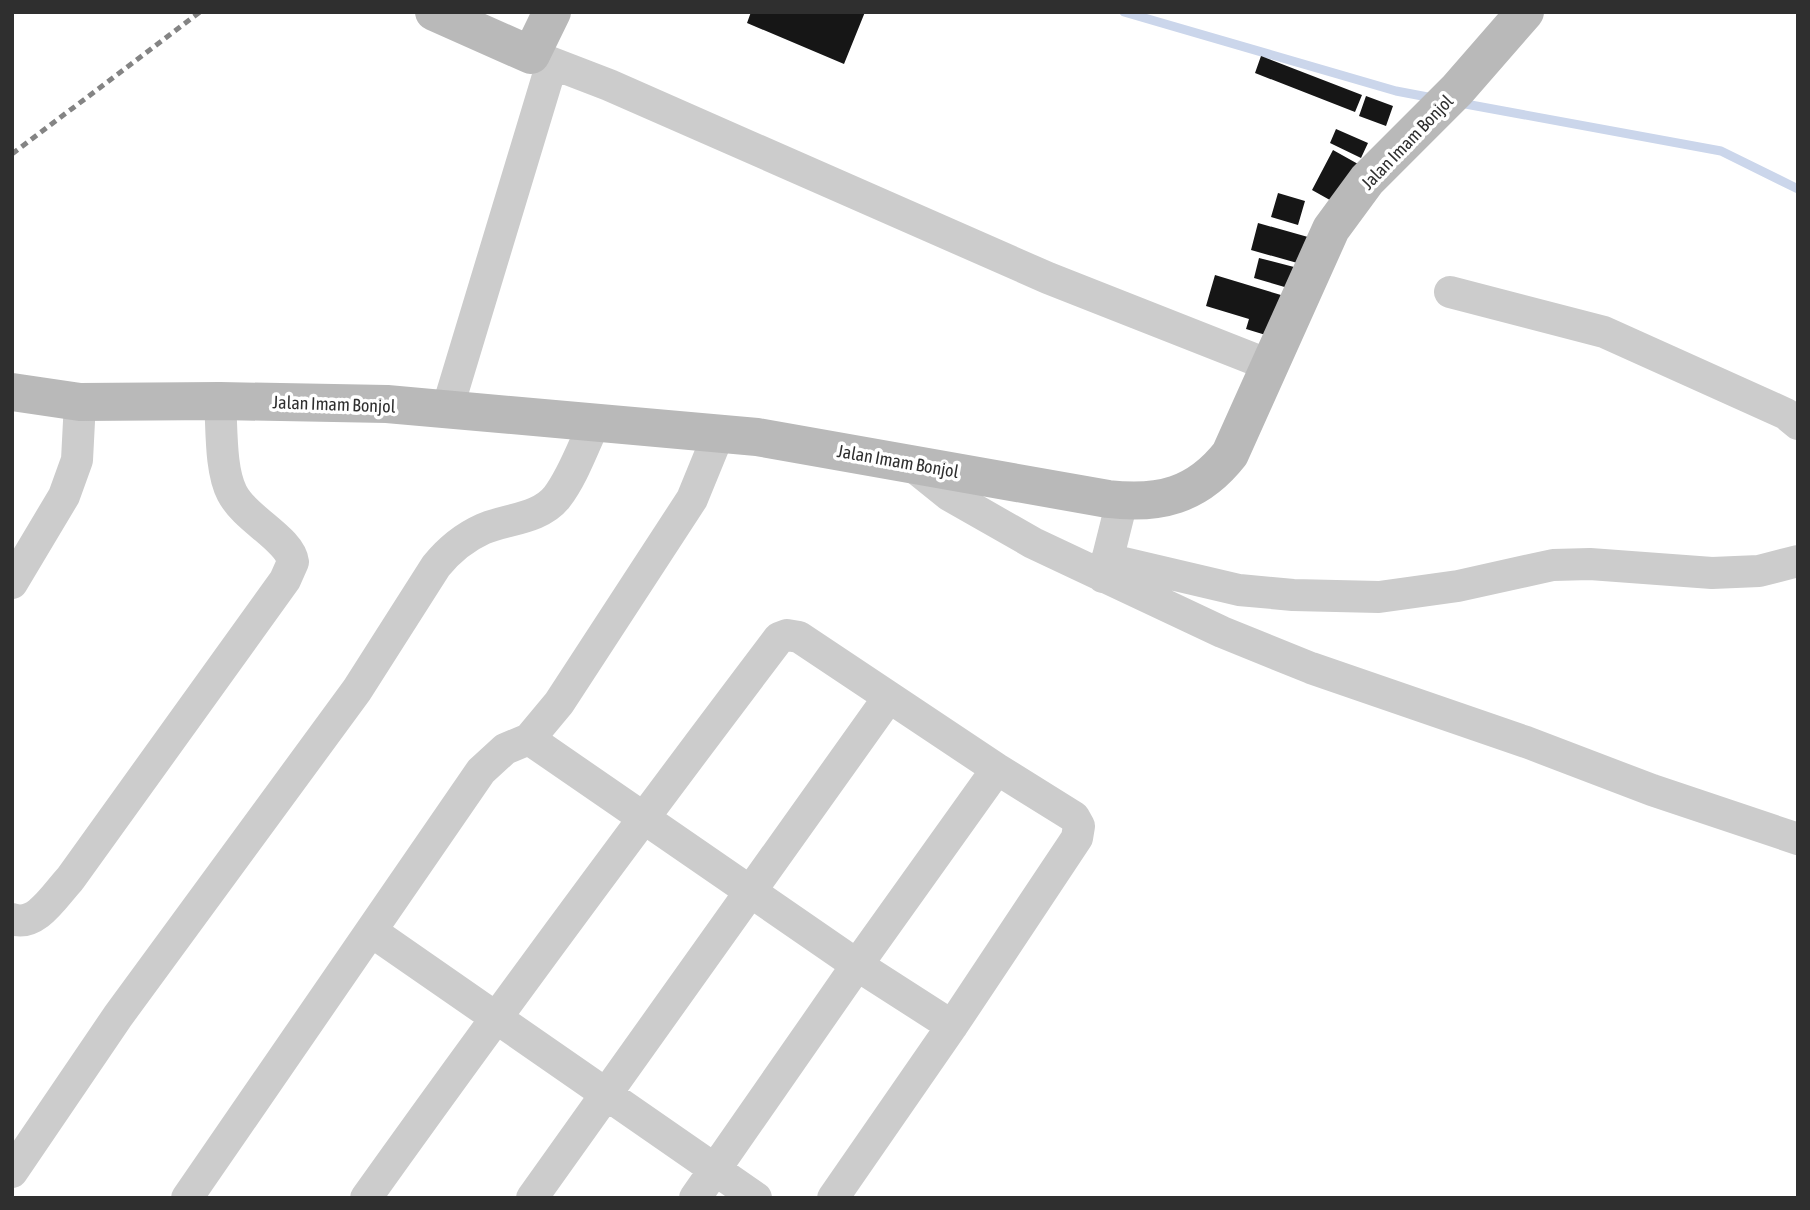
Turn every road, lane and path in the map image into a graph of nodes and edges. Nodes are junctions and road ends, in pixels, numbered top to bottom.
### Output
1 (434, 12) edge
2 (552, 12) edge
3 (1525, 12) edge
4 (542, 59) junction
5 (1450, 292) dead end
6 (1269, 365) junction
7 (12, 392) edge
8 (220, 401) junction
9 (80, 402) junction
10 (447, 410) junction
11 (594, 424) junction
12 (1798, 424) edge
13 (719, 433) junction
14 (908, 462) junction
15 (1122, 501) junction
16 (1798, 561) edge
17 (1105, 568) junction
18 (12, 583) edge
19 (889, 697) junction
20 (529, 739) junction
21 (997, 769) junction
22 (643, 817) junction
23 (1798, 839) edge
24 (750, 892) junction
25 (12, 919) edge
26 (371, 931) junction
27 (857, 965) junction
28 (495, 1017) junction
29 (952, 1026) junction
30 (606, 1094) junction
31 (715, 1170) junction
32 (12, 1172) edge
33 (187, 1198) edge
34 (366, 1198) edge
35 (532, 1198) edge
36 (695, 1198) edge
37 (756, 1198) edge
38 (832, 1198) edge

1 - 4 street
2 - 4 street
3 - 6 street, Jalan Imam Bonjol
4 - 6 street
4 - 10 street
5 - 12 street
6 - 15 street, Jalan Imam Bonjol
7 - 9 street, Jalan Imam Bonjol
8 - 9 street, Jalan Imam Bonjol
8 - 10 street, Jalan Imam Bonjol
8 - 25 street
9 - 18 street
10 - 11 street, Jalan Imam Bonjol
11 - 13 street, Jalan Imam Bonjol
11 - 32 street
13 - 14 street, Jalan Imam Bonjol
13 - 20 street
14 - 15 street, Jalan Imam Bonjol
14 - 17 street
15 - 17 street
16 - 17 street
17 - 23 street
19 - 21 street
19 - 22 street
19 - 24 street
20 - 22 street
20 - 26 street
21 - 27 street
21 - 29 street
22 - 24 street
22 - 28 street
24 - 27 street
24 - 30 street
26 - 28 street
26 - 33 street
27 - 29 street
27 - 31 street
28 - 30 street
28 - 34 street
29 - 38 street
30 - 31 street
30 - 35 street
31 - 36 street
31 - 37 street

